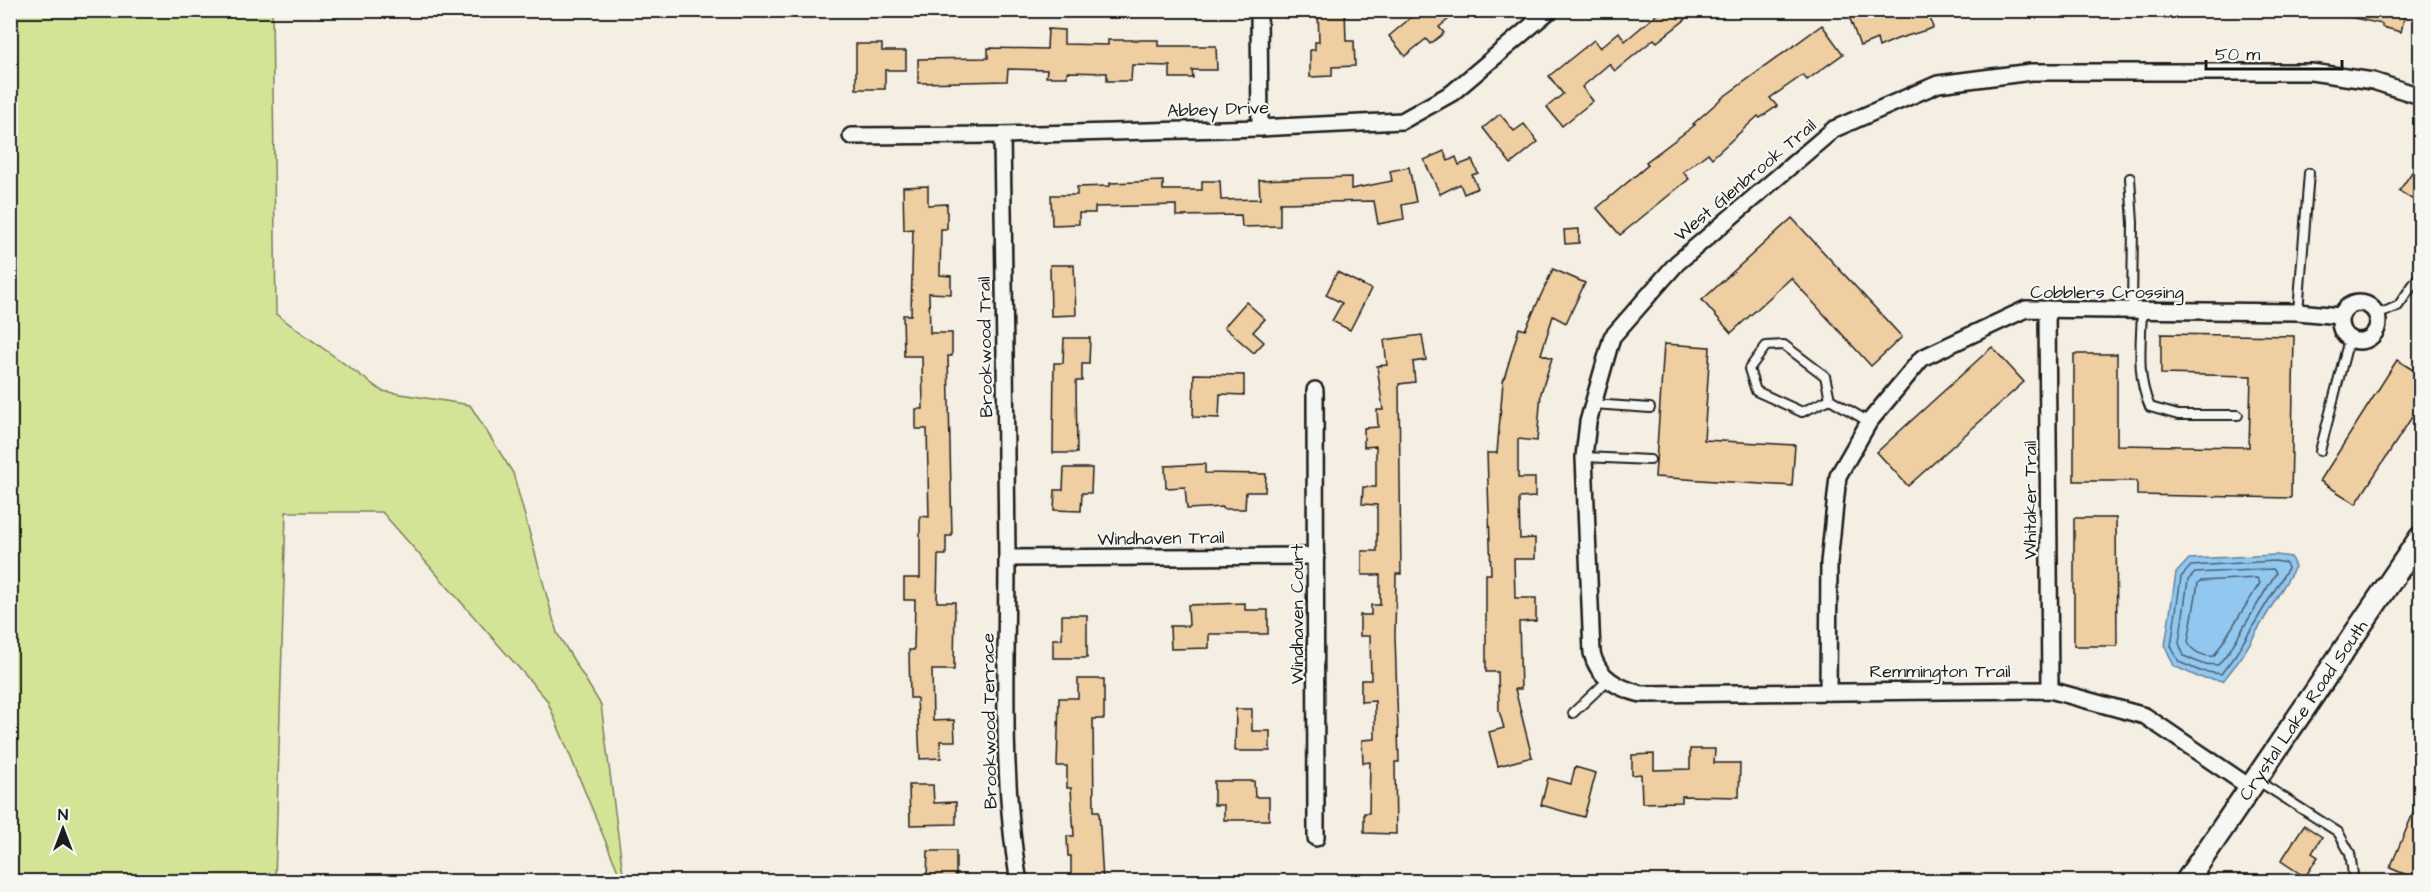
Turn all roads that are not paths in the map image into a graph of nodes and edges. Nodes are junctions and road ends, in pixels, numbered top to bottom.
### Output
1 (1259, 10) edge
2 (1550, 10) edge
3 (2421, 96) edge
4 (1260, 128) junction
5 (1002, 135) junction
6 (851, 136) dead end
7 (2309, 173) dead end
8 (2130, 178) dead end
9 (2421, 274) edge
10 (2047, 309) junction
11 (2137, 311) junction
12 (2298, 312) junction
13 (2376, 315) junction
14 (2340, 316) junction
15 (2349, 339) junction
16 (1315, 390) dead end
17 (1830, 399) junction
18 (1593, 404) junction
19 (1650, 408) dead end
20 (2238, 415) dead end
21 (1869, 423) junction
22 (2320, 451) dead end
23 (1584, 457) junction
24 (1650, 460) dead end
25 (2421, 538) edge
26 (1316, 556) junction
27 (1007, 558) junction
28 (1608, 680) junction
29 (2050, 690) junction
30 (1828, 692) junction
31 (1573, 713) dead end
32 (2254, 784) junction
33 (1316, 837) dead end
34 (1019, 882) edge
35 (2186, 882) edge
36 (2354, 882) edge

1 - 4 street
2 - 4 street, Abbey Drive
3 - 18 street, West Glenbrook Trail
4 - 5 street, Abbey Drive
5 - 6 street, Abbey Drive
5 - 27 street, Brookwood Trail
7 - 12 lane
8 - 11 lane
9 - 13 lane
10 - 11 street, Cobblers Crossing
10 - 21 street, Cobblers Crossing
10 - 29 street, Whitaker Trail
11 - 12 street, Cobblers Crossing
11 - 20 lane
12 - 14 street, Cobblers Crossing
13 - 14 street
13 - 15 street
14 - 15 street
15 - 22 lane
16 - 26 street, Windhaven Court
17 - 17 lane
17 - 21 lane
18 - 19 lane
18 - 23 street, West Glenbrook Trail
21 - 30 street, Cobblers Crossing
23 - 24 lane
23 - 28 street, West Glenbrook Trail
25 - 32 street, Crystal Lake Road South
26 - 27 street, Windhaven Trail
26 - 33 street, Windhaven Court
27 - 34 street, Brookwood Terrace
28 - 30 street, Remmington Trail
28 - 31 lane
29 - 30 street, Remmington Trail
29 - 32 street, Remmington Trail
32 - 35 street, Crystal Lake Road South
32 - 36 lane

